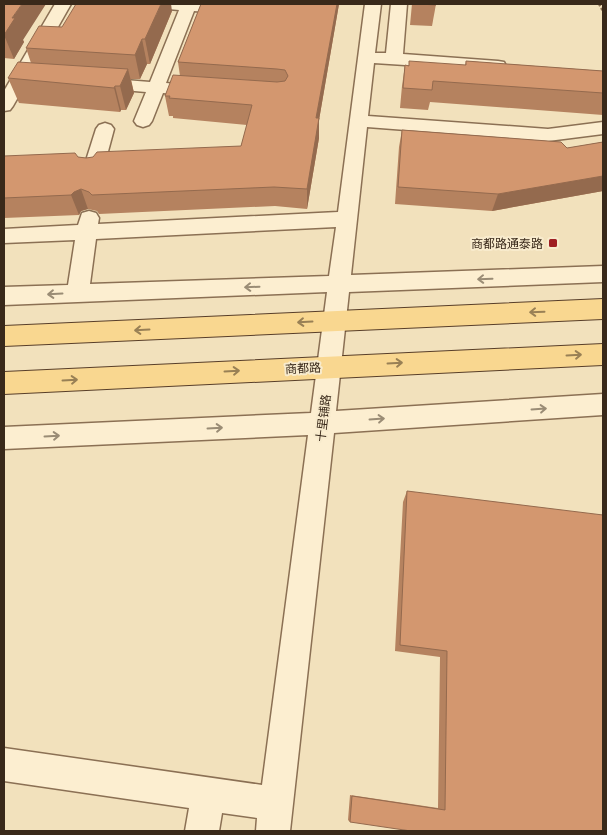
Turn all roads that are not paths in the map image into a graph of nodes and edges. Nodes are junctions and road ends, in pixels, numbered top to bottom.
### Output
1 (63, 4) edge
2 (138, 4) edge
3 (144, 4) edge
4 (152, 4) edge
5 (373, 4) edge
6 (399, 4) edge
7 (188, 6) junction
8 (245, 10) edge
9 (366, 57) junction
10 (394, 59) junction
11 (518, 68) edge
12 (40, 79) edge
13 (88, 83) edge
14 (13, 84) edge
15 (156, 87) junction
16 (222, 92) edge
17 (4, 106) edge
18 (143, 121) dead end
19 (358, 121) junction
20 (603, 128) edge
21 (105, 129) dead end
22 (93, 170) edge
23 (347, 219) junction
24 (89, 225) junction
25 (4, 236) edge
26 (603, 274) edge
27 (339, 284) junction
28 (78, 293) junction
29 (4, 296) edge
30 (603, 309) edge
31 (335, 320) junction
32 (4, 336) edge
33 (603, 354) edge
34 (330, 366) junction
35 (4, 383) edge
36 (603, 405) edge
37 (322, 422) junction
38 (4, 438) edge
39 (4, 765) edge
40 (208, 794) junction
41 (275, 818) edge
42 (202, 831) edge

1 - 14 street
2 - 3 street
4 - 7 street
5 - 9 street, 十里铺路
6 - 10 street
7 - 8 street
7 - 15 street
9 - 10 street
9 - 19 street, 十里铺路
10 - 11 street
12 - 14 street
13 - 15 street
14 - 17 street
15 - 16 street
15 - 18 street
19 - 20 street
19 - 23 street, 十里铺路
21 - 22 street
23 - 24 street
23 - 27 street, 十里铺路
24 - 25 street
24 - 28 street
26 -> 27 street
27 -> 28 street
27 - 31 street, 十里铺路
28 -> 29 street
30 -> 31 main road
31 -> 32 main road
31 - 34 street, 十里铺路
34 -> 33 main road, 商都路
35 -> 34 main road, 商都路
34 - 37 street, 十里铺路
37 -> 36 street
38 -> 37 street
37 - 41 street, 十里铺路
39 - 40 street
40 - 41 street
40 - 42 street

